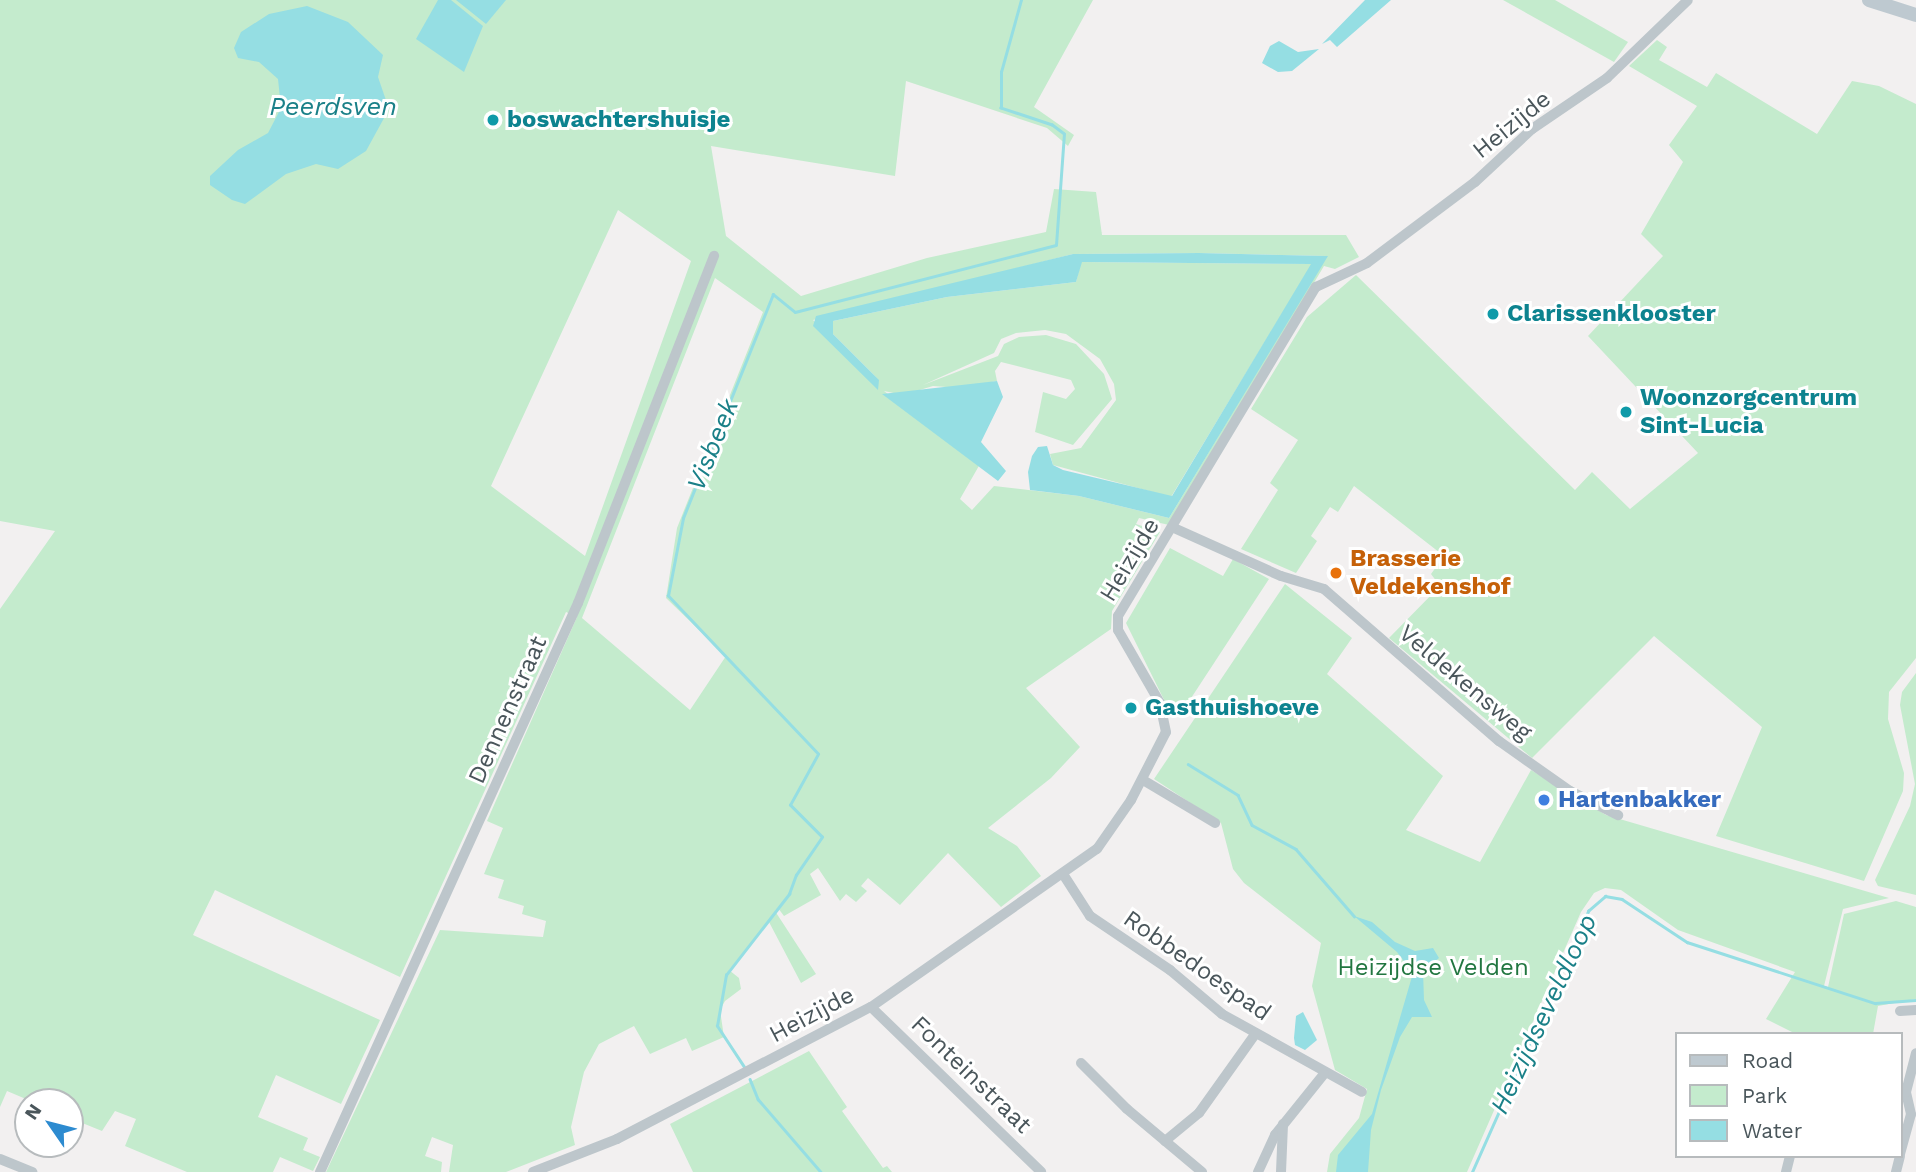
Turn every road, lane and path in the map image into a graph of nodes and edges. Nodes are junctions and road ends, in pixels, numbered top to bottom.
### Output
1 (1689, 0) edge
2 (1869, 0) edge
3 (1916, 15) edge
4 (714, 256) dead end
5 (1174, 528) junction
6 (1143, 780) junction
7 (1618, 815) dead end
8 (1215, 823) dead end
9 (1063, 874) junction
10 (871, 1007) junction
11 (1916, 1010) edge
12 (1900, 1011) dead end
13 (1256, 1034) junction
14 (1916, 1053) edge
15 (1081, 1063) dead end
16 (1324, 1074) junction
17 (1362, 1092) dead end
18 (1284, 1121) junction
19 (1165, 1142) junction
20 (1902, 1148) edge
21 (0, 1159) edge
22 (32, 1172) edge
23 (320, 1172) edge
24 (533, 1172) edge
25 (1041, 1172) edge
26 (1202, 1172) edge
27 (1258, 1172) edge
28 (1281, 1172) edge

1 - 5 street, Heizijde
2 - 3 street
4 - 23 street, Dennenstraat
5 - 6 street, Heizijde
5 - 7 street, Veldekensweg
6 - 8 street
6 - 9 street, Heizijde
9 - 10 street, Heizijde
9 - 13 street, Robbedoespad
10 - 24 street, Heizijde
10 - 25 street, Fonteinstraat
11 - 12 street
13 - 16 street, Robbedoespad
13 - 19 street
14 - 20 street
15 - 19 street
16 - 17 street, Robbedoespad
16 - 18 street
18 - 27 street
18 - 28 street
19 - 26 street
21 - 22 street

